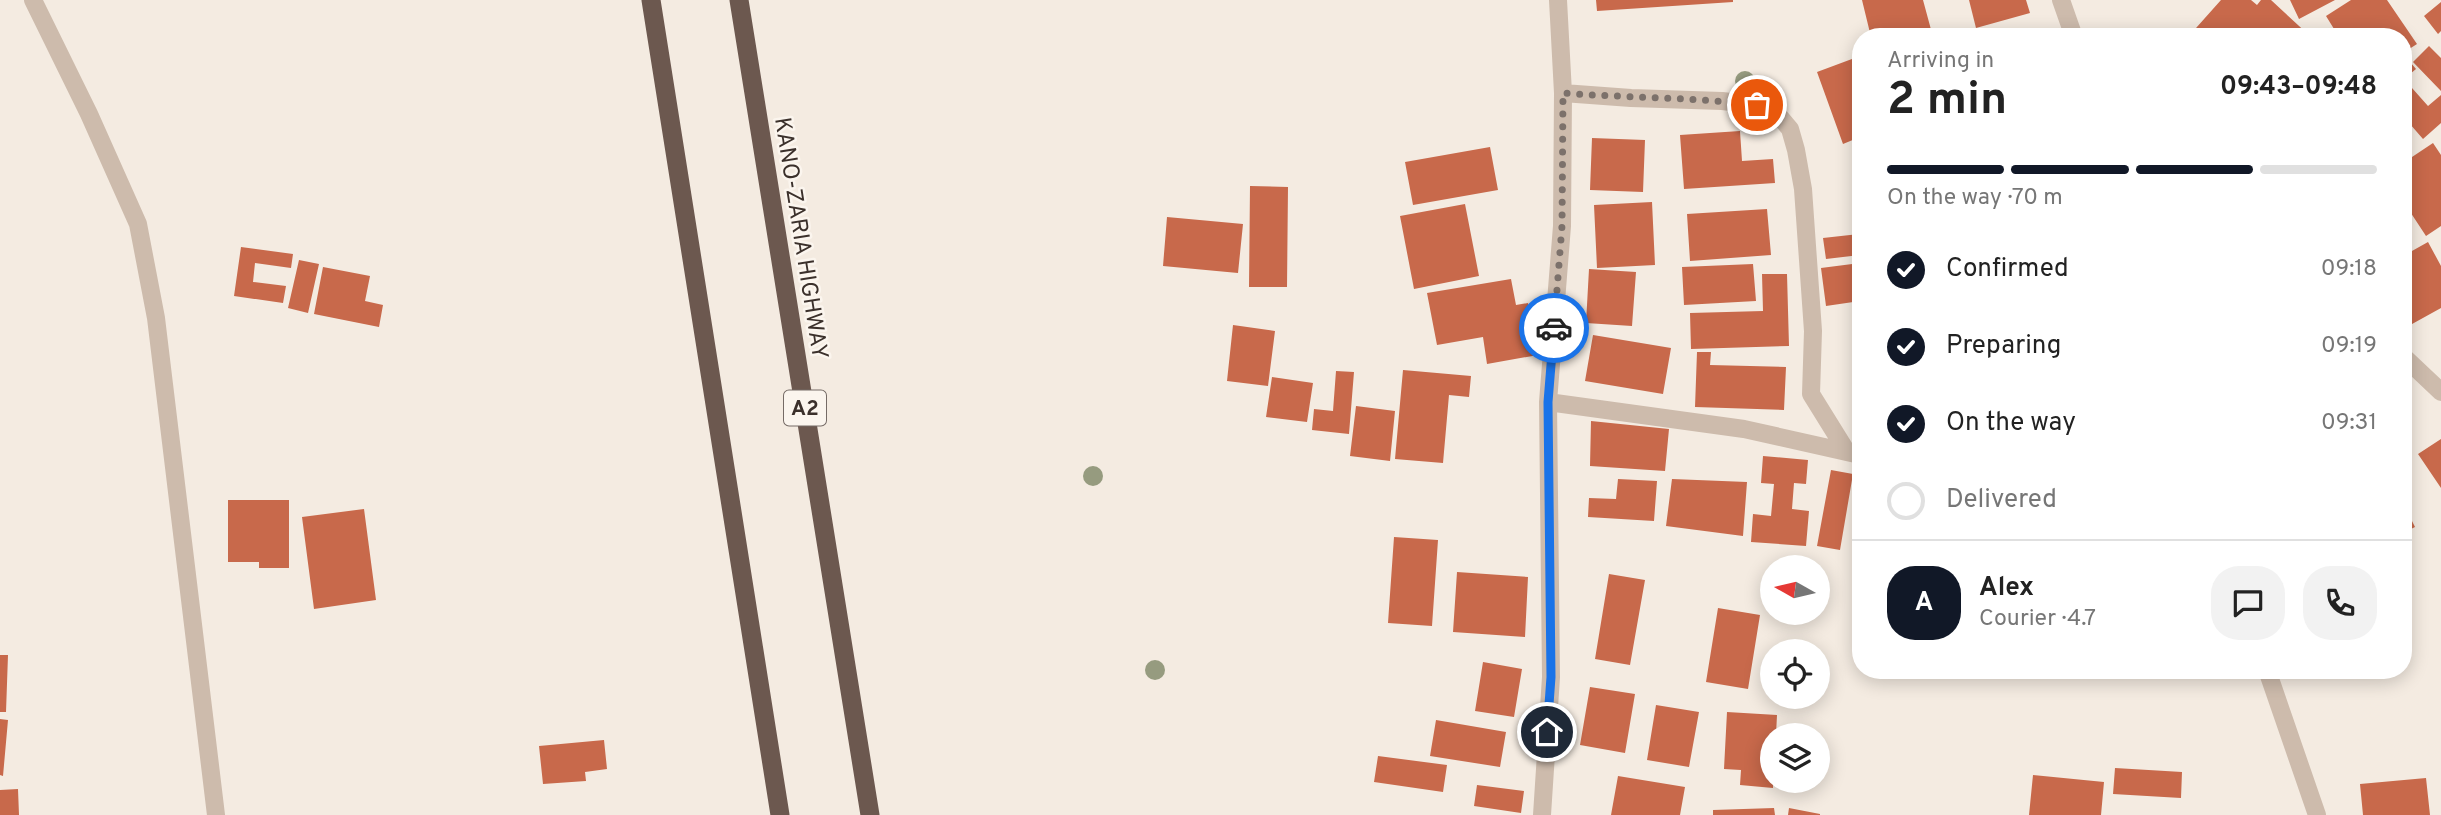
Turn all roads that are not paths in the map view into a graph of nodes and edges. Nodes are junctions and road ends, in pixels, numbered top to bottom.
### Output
1 (33, 0) edge
2 (651, 0) edge
3 (739, 0) edge
4 (1558, 0) edge
5 (2061, 0) edge
6 (2071, 28) edge
7 (1563, 93) junction
8 (2412, 365) edge
9 (2441, 392) edge
10 (1548, 402) junction
11 (1852, 453) edge
12 (1852, 454) edge
13 (2270, 679) edge
14 (216, 815) edge
15 (780, 815) edge
16 (870, 815) edge
17 (1542, 815) edge
18 (2317, 815) edge

1 - 14 street
2 - 15 highway
3 - 16 highway, KANO-ZARIA HIGHWAY / A2
4 - 7 street
5 - 6 street
7 - 10 street
7 - 11 street
8 - 9 street
10 - 12 street
10 - 17 street
13 - 18 street

